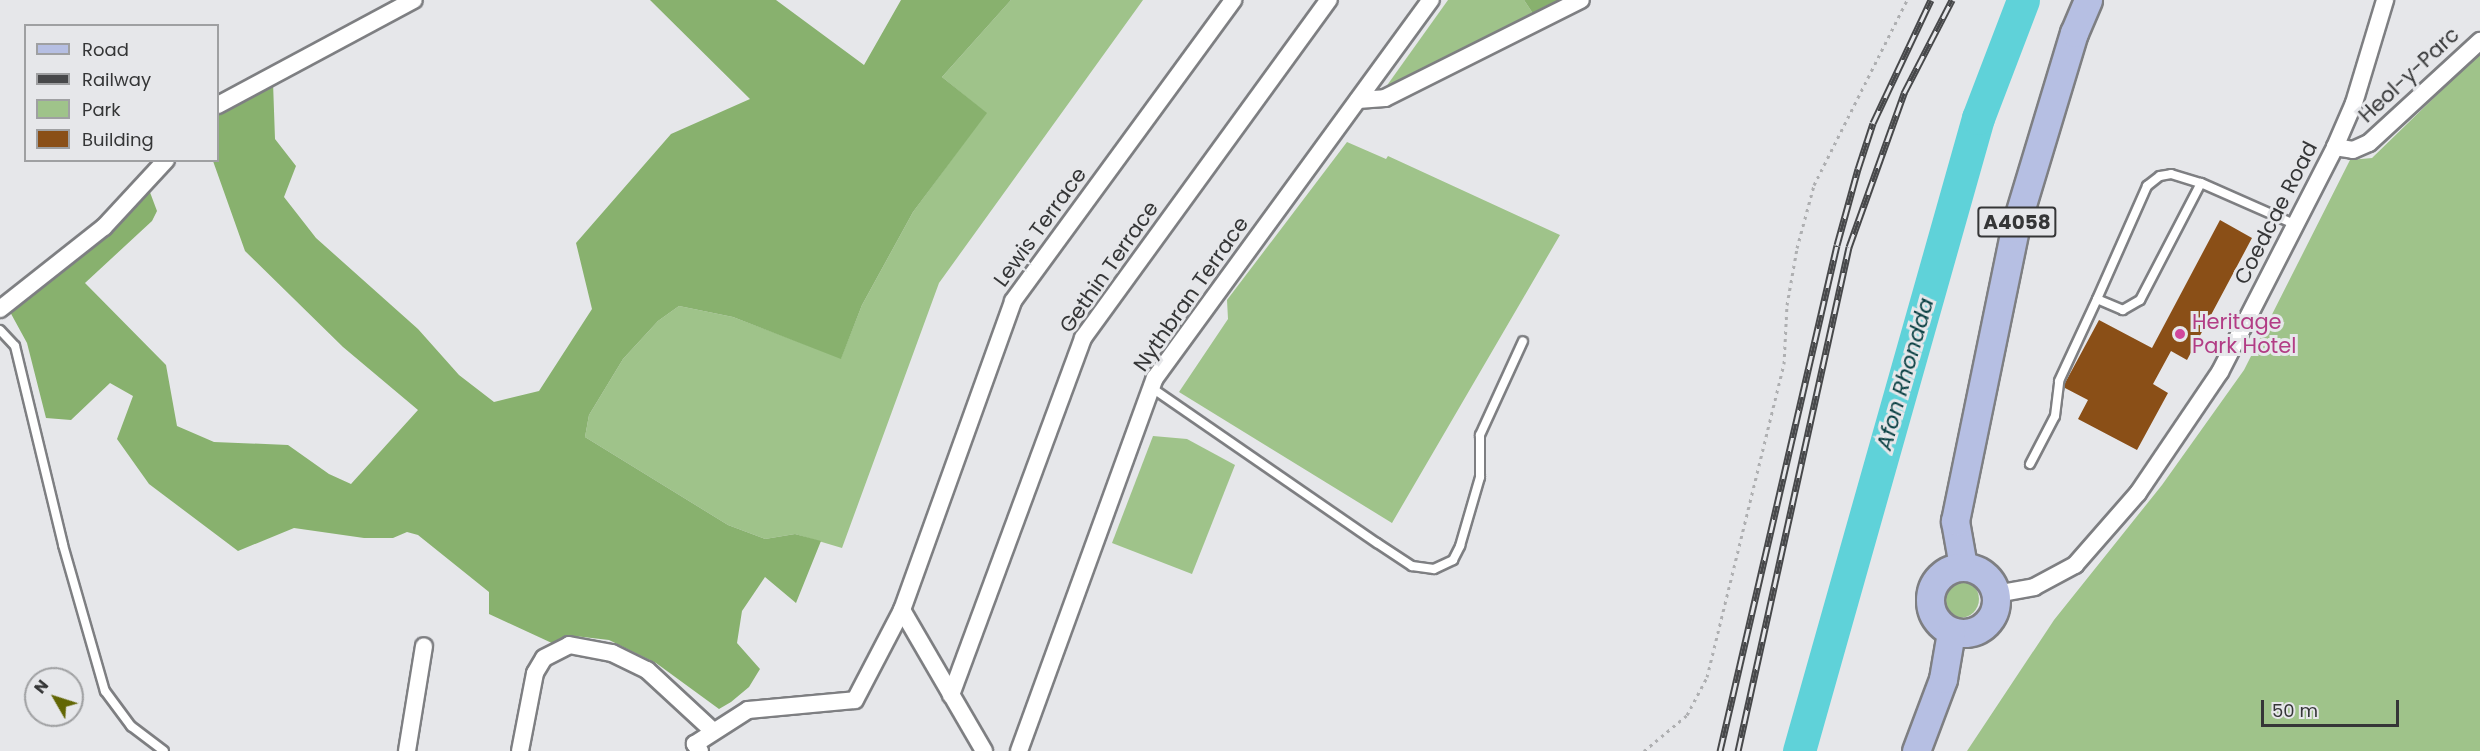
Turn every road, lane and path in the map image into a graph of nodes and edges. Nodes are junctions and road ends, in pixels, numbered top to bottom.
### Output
1 (414, 0) edge
2 (1233, 0) edge
3 (1329, 0) edge
4 (1431, 0) edge
5 (1581, 0) edge
6 (1907, 0) edge
7 (2088, 0) edge
8 (2385, 0) edge
9 (2480, 41) edge
10 (1358, 100) junction
11 (219, 104) edge
12 (2335, 147) junction
13 (164, 162) edge
14 (2201, 183) junction
15 (2294, 224) junction
16 (2097, 299) junction
17 (0, 309) edge
18 (0, 330) edge
19 (1523, 341) dead end
20 (1152, 388) junction
21 (2030, 464) dead end
22 (1963, 566) junction
23 (1996, 594) junction
24 (902, 610) junction
25 (1951, 632) junction
26 (424, 646) dead end
27 (951, 695) junction
28 (714, 731) junction
29 (694, 749) edge
30 (164, 751) edge
31 (407, 751) edge
32 (520, 751) edge
33 (984, 751) edge
34 (1019, 751) edge
35 (1644, 751) edge
36 (1916, 751) edge

1 - 11 street
2 - 24 street, Lewis Terrace
3 - 27 street, Gethin Terrace
4 - 10 street, Nythbran Terrace
5 - 10 street
6 - 35 path
7 - 22 main road, A4058
8 - 12 street, Coedcae Road
9 - 12 street, Heol-y-Parc
10 - 20 street, Nythbran Terrace
12 - 15 street, Coedcae Road
13 - 17 street
14 - 15 lane
14 - 16 lane
14 - 16 lane
15 - 23 street, Coedcae Road
16 - 21 lane
18 - 30 lane
19 - 20 lane
20 - 34 street, Nythbran Terrace
22 - 23 main road
22 - 25 main road
23 - 25 main road
24 - 27 street
24 - 28 street, Lewis Terrace
25 - 36 main road
26 - 31 street
27 - 33 street
28 - 29 street
28 - 32 street

